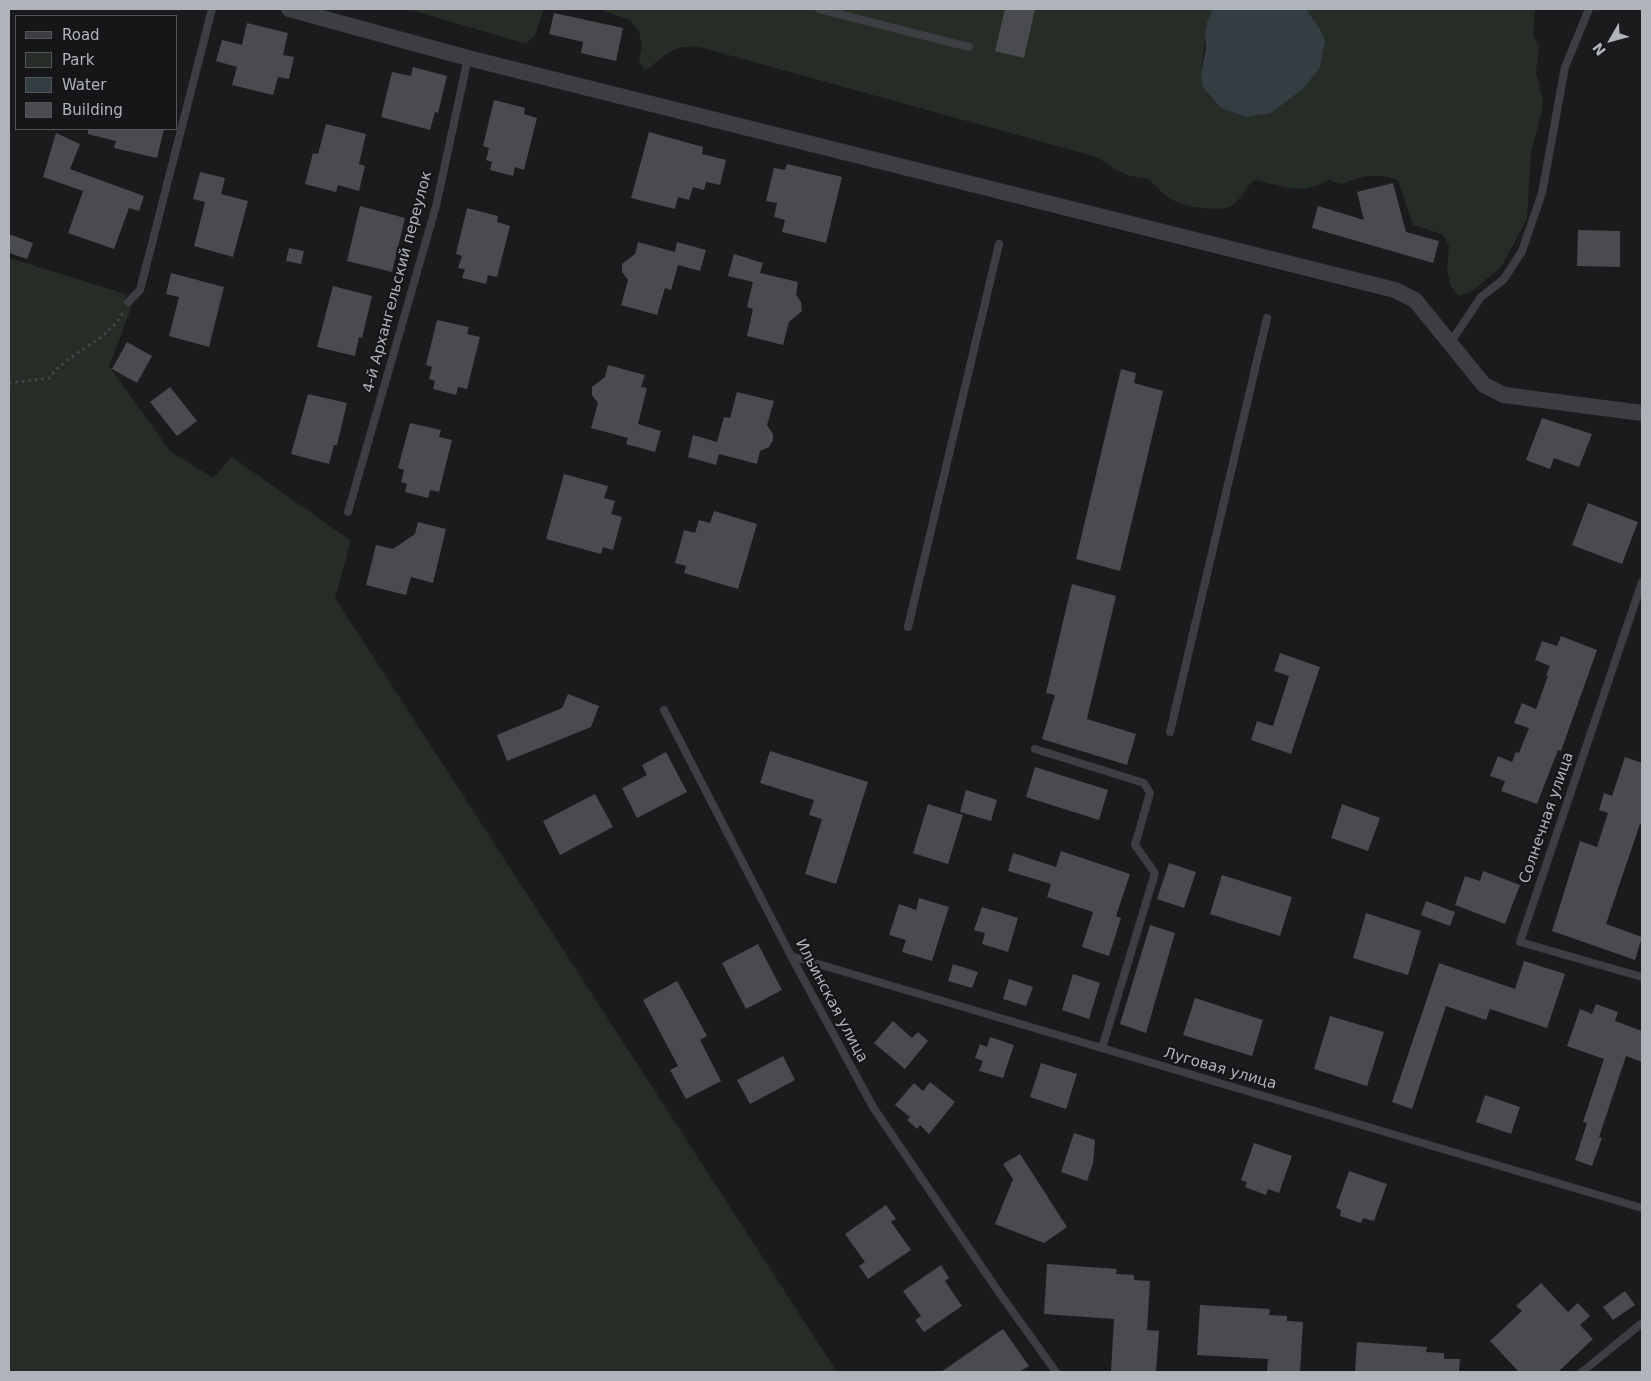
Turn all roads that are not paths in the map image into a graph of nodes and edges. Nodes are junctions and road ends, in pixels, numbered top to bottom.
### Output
1 (212, 9) edge
2 (290, 9) edge
3 (819, 9) edge
4 (1589, 9) edge
5 (968, 47) dead end
6 (468, 58) junction
7 (999, 244) dead end
8 (128, 302) road end
9 (1267, 318) dead end
10 (1450, 343) junction
11 (1642, 413) edge
12 (348, 512) dead end
13 (1642, 582) edge
14 (908, 627) dead end
15 (664, 710) dead end
16 (1170, 732) dead end
17 (1035, 749) dead end
18 (791, 956) junction
19 (1642, 977) edge
20 (1102, 1048) junction
21 (1642, 1208) edge
22 (1642, 1323) edge
23 (1056, 1372) edge
24 (1582, 1372) edge

1 - 8 lane
2 - 6 street
3 - 5 lane
4 - 10 lane
6 - 10 street
6 - 12 lane, 4-й Архангельский переулок
7 - 14 lane
9 - 16 lane
10 - 11 street
13 - 19 lane, Солнечная улица
15 - 18 lane, Ильинская улица
17 - 20 lane
18 - 20 lane, Луговая улица
18 - 23 lane, Ильинская улица
20 - 21 lane, Луговая улица
22 - 24 lane

